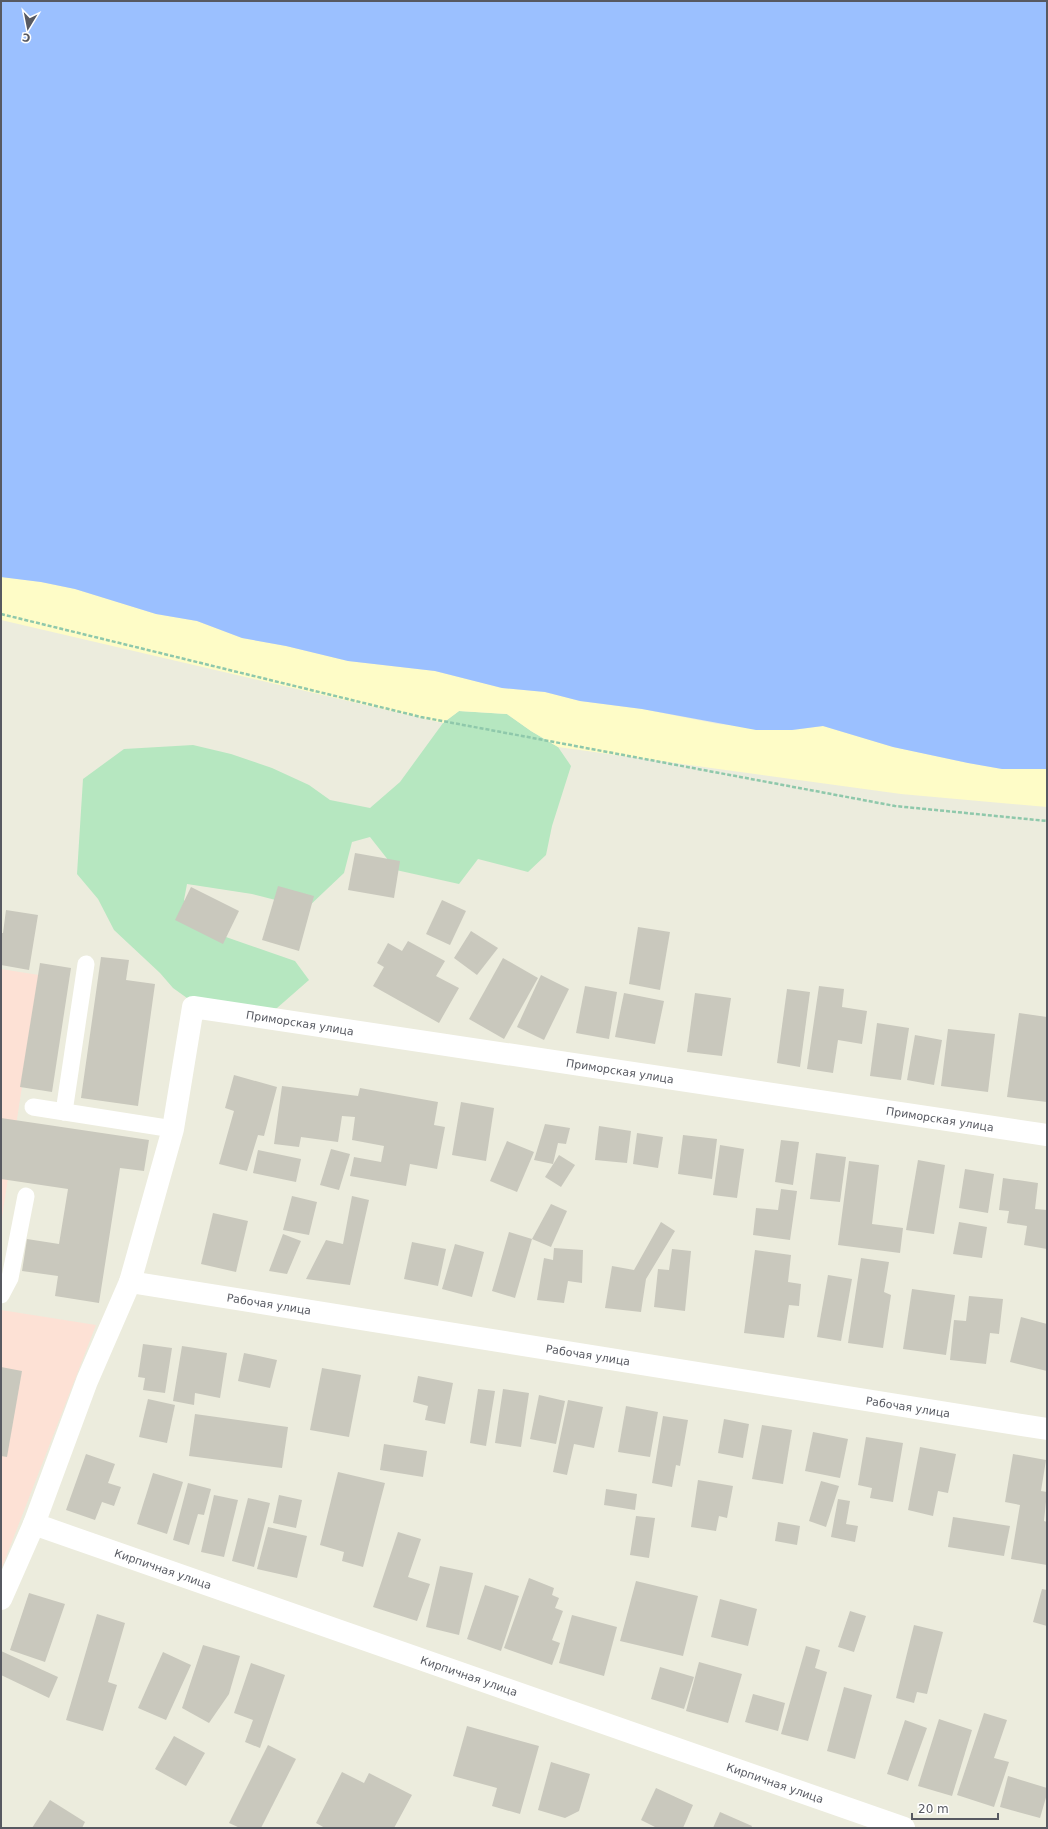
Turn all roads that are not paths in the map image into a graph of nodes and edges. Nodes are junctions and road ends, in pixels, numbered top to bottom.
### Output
1 (86, 964) dead end
2 (33, 1107) dead end
3 (64, 1112) junction
4 (173, 1129) junction
5 (1047, 1135) edge
6 (26, 1196) dead end
7 (130, 1282) junction
8 (1, 1295) edge
9 (1047, 1429) edge
10 (34, 1524) junction
11 (1, 1599) edge
12 (904, 1828) edge

1 - 3 lane
2 - 3 lane
3 - 4 lane
4 - 5 street, Приморская улица
4 - 7 street
6 - 8 lane
7 - 9 street, Рабочая улица
7 - 10 street
10 - 11 street
10 - 12 street, Кирпичная улица

